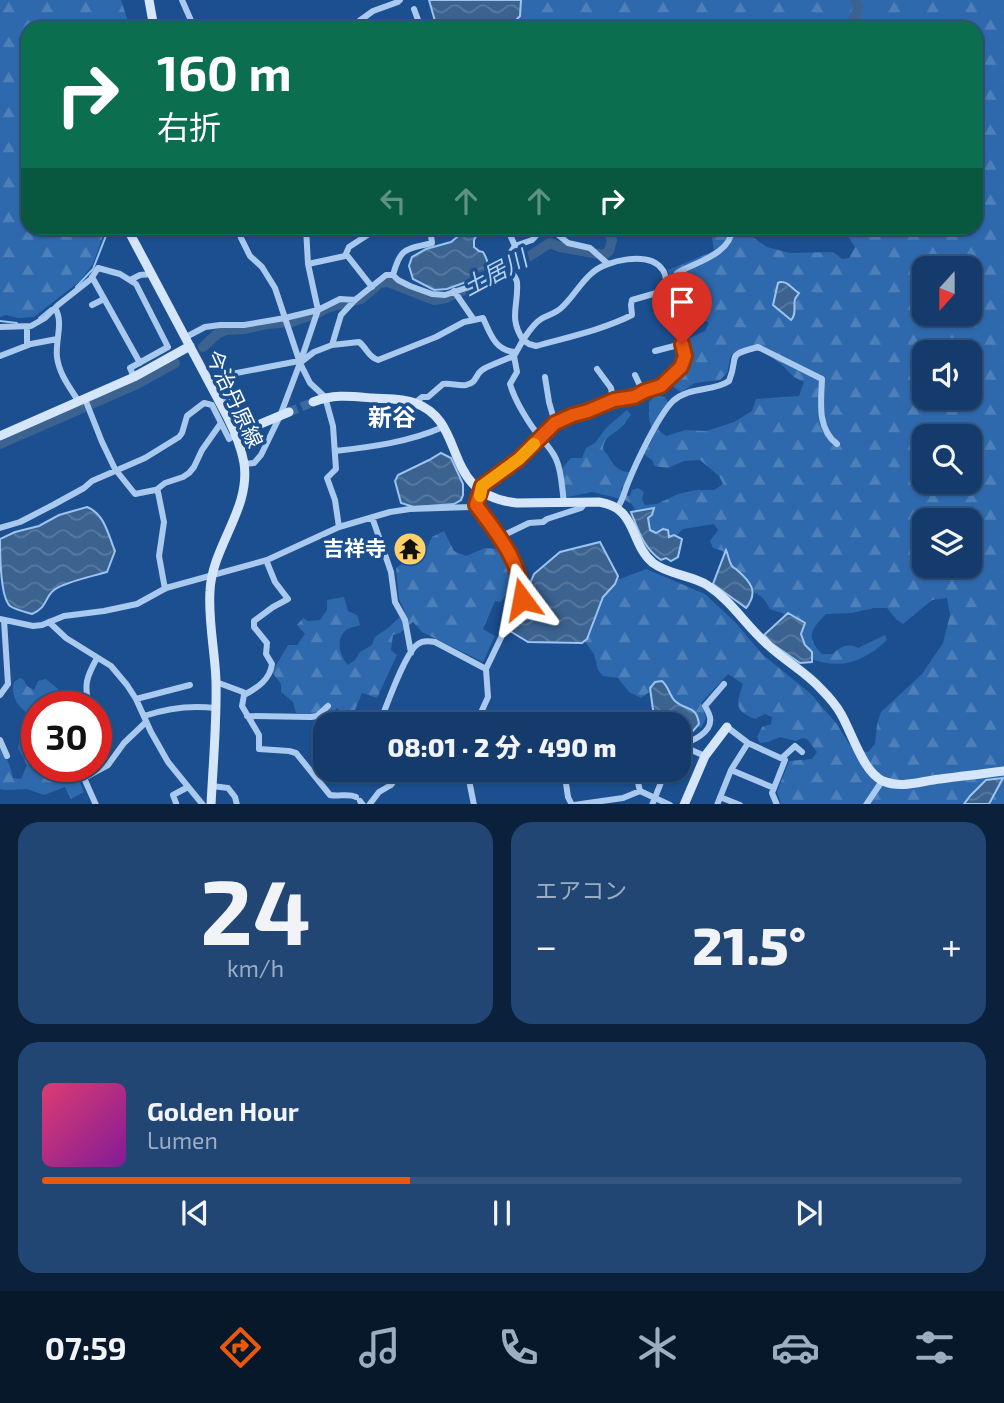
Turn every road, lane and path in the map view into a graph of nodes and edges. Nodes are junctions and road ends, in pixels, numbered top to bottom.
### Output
1 (149, 0) edge
2 (182, 0) edge
3 (400, 0) edge
4 (414, 9) dead end
5 (364, 18) junction
6 (153, 21) edge
7 (192, 21) edge
8 (360, 21) edge
9 (365, 21) edge
10 (418, 21) edge
11 (131, 235) edge
12 (240, 235) edge
13 (306, 235) edge
14 (367, 235) edge
15 (431, 235) edge
16 (511, 235) edge
17 (537, 235) edge
18 (558, 235) edge
19 (732, 235) edge
20 (515, 246) junction
21 (346, 254) junction
22 (606, 262) junction
23 (308, 264) junction
24 (508, 267) junction
25 (152, 274) junction
26 (393, 275) junction
27 (92, 277) junction
28 (130, 280) junction
29 (372, 287) junction
30 (667, 290) junction
31 (454, 291) junction
32 (104, 299) junction
33 (355, 300) junction
34 (92, 305) dead end
35 (55, 308) junction
36 (318, 310) junction
37 (285, 318) junction
38 (474, 320) junction
39 (0, 327) edge
40 (26, 327) junction
41 (57, 339) junction
42 (523, 340) junction
43 (188, 342) junction
44 (682, 344) junction
45 (27, 345) junction
46 (332, 345) junction
47 (655, 351) dead end
48 (515, 354) junction
49 (0, 356) edge
50 (299, 362) junction
51 (139, 363) junction
52 (597, 369) dead end
53 (635, 375) dead end
54 (134, 377) junction
55 (545, 377) dead end
56 (643, 392) junction
57 (326, 397) junction
58 (614, 400) junction
59 (313, 402) tunnel mouth
60 (415, 403) junction
61 (85, 404) junction
62 (284, 414) junction
63 (221, 423) junction
64 (555, 423) junction
65 (443, 427) junction
66 (239, 433) junction
67 (0, 436) edge
68 (541, 438) junction
69 (837, 444) dead end
70 (335, 451) junction
71 (244, 464) junction
72 (117, 471) junction
73 (156, 490) junction
74 (481, 492) junction
75 (586, 502) junction
76 (564, 503) junction
77 (476, 505) junction
78 (617, 509) junction
79 (372, 517) junction
80 (339, 527) junction
81 (0, 528) edge
82 (500, 537) junction
83 (266, 560) junction
84 (212, 575) junction
85 (165, 589) junction
86 (2, 620) edge
87 (49, 622) junction
88 (2, 646) edge
89 (411, 653) junction
90 (97, 657) junction
91 (486, 669) junction
92 (216, 682) junction
93 (724, 684) dead end
94 (190, 685) dead end
95 (87, 691) edge
96 (0, 695) edge
97 (244, 695) junction
98 (136, 699) junction
99 (328, 706) dead end
100 (215, 708) junction
101 (384, 712) edge
102 (481, 712) edge
103 (247, 716) junction
104 (145, 719) junction
105 (727, 727) joint
106 (0, 740) edge
107 (691, 741) edge
108 (748, 743) junction
109 (691, 749) edge
110 (802, 752) dead end
111 (705, 755) junction
112 (7, 756) dead end
113 (782, 758) junction
114 (112, 760) edge
115 (731, 771) junction
116 (1004, 771) edge
117 (882, 781) junction
118 (87, 782) edge
119 (393, 782) edge
120 (469, 782) edge
121 (566, 782) edge
122 (638, 782) edge
123 (661, 782) edge
124 (212, 786) junction
125 (188, 788) junction
126 (774, 788) junction
127 (640, 791) junction
128 (720, 797) junction
129 (360, 801) edge
130 (622, 801) edge
131 (653, 801) edge
132 (176, 803) dead end
133 (775, 803) edge
134 (96, 804) edge
135 (203, 804) edge
136 (211, 804) edge
137 (237, 804) edge
138 (369, 804) edge
139 (474, 804) edge
140 (573, 804) edge
141 (670, 804) edge
142 (684, 804) edge
143 (717, 804) edge
144 (740, 804) edge
145 (866, 804) edge

1 - 6 street
2 - 7 street
3 - 5 street
4 - 10 street
5 - 8 street
5 - 9 street
11 - 25 street, 今治丹原線
12 - 37 street
13 - 23 street
14 - 21 street
15 - 26 street
16 - 20 street
17 - 20 street
18 - 22 street
19 - 30 street
20 - 24 street
21 - 23 street
21 - 29 street
22 - 30 street
22 - 42 street
23 - 36 street
24 - 31 street
24 - 42 street
25 - 28 street
25 - 43 street, 今治丹原線
26 - 29 street
26 - 31 street
27 - 28 street
27 - 32 street
27 - 35 street
28 - 51 street
29 - 33 street
30 - 42 street
30 - 44 street
31 - 38 street
32 - 34 street
32 - 51 street
33 - 36 street
33 - 46 street
35 - 40 street
35 - 41 street
36 - 37 street
36 - 50 street
37 - 43 street
37 - 50 street
38 - 46 street
38 - 48 street
39 - 40 street
40 - 45 street
41 - 45 street
41 - 61 street
42 - 48 street
43 - 54 street
43 - 66 street, 今治丹原線
44 - 47 street
44 - 56 street
45 - 49 street
46 - 50 street
48 - 60 street
48 - 68 street
50 - 57 street
50 - 62 street
50 - 66 street
51 - 54 street
52 - 58 street
53 - 56 street
54 - 61 street
55 - 64 street
56 - 58 street
57 - 59 street
57 - 60 street
57 - 70 street
58 - 64 street
60 - 65 street
61 - 67 street
61 - 72 street
62 - 66 street
62 - 71 street
63 - 66 street
63 - 72 street
63 - 73 street
64 - 68 street
65 - 70 street
65 - 74 street
66 - 71 street, 今治丹原線
68 - 74 street
68 - 76 street
69 - 78 street
70 - 80 street
71 - 84 street, 今治丹原線
72 - 73 street
72 - 81 street
73 - 85 street
74 - 76 street
74 - 77 street
75 - 76 street
75 - 78 street
75 - 82 street
77 - 79 street
77 - 82 street
78 - 117 street
79 - 80 street
79 - 89 street
80 - 83 street
82 - 91 street
83 - 84 street
83 - 97 street
84 - 85 street
84 - 92 street, 今治丹原線
85 - 87 street
86 - 87 street
86 - 88 street
87 - 90 street
88 - 96 street
89 - 91 street
89 - 101 street
90 - 95 street
90 - 98 street
91 - 102 street
92 - 97 street
92 - 100 street, 今治丹原線
93 - 107 street
94 - 98 street
97 - 103 street
98 - 104 street
99 - 103 street
100 - 104 street
100 - 124 street, 今治丹原線
103 - 129 street
104 - 114 street
104 - 125 street
105 - 108 street
105 - 111 street
106 - 112 street
108 - 113 street
108 - 115 street
109 - 111 street
110 - 113 street
111 - 142 street
113 - 126 street
115 - 126 street
115 - 128 street
116 - 117 street
117 - 145 street
118 - 134 street
119 - 138 street
120 - 139 street
121 - 140 street
122 - 127 street
123 - 131 street
124 - 136 street, 今治丹原線
124 - 137 street
125 - 132 street
125 - 135 street
126 - 133 street
127 - 130 street
127 - 131 street
128 - 143 street
128 - 144 street
130 - 140 street
131 - 141 street

